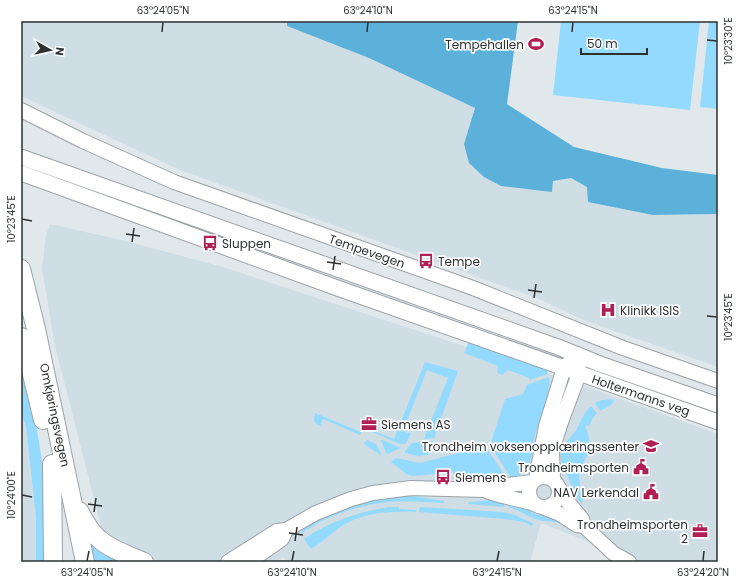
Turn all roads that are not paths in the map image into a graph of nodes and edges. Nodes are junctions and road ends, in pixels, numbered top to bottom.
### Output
1 (21, 110) edge
2 (21, 157) edge
3 (21, 173) edge
4 (21, 269) edge
5 (21, 337) edge
6 (578, 354) junction
7 (564, 368) junction
8 (579, 374) junction
9 (718, 381) edge
10 (718, 405) edge
11 (718, 422) edge
12 (52, 464) junction
13 (534, 481) junction
14 (556, 484) junction
15 (484, 490) junction
16 (72, 499) junction
17 (538, 505) junction
18 (584, 526) junction
19 (286, 530) junction
20 (52, 562) edge
21 (73, 562) edge
22 (85, 562) edge
23 (144, 562) edge
24 (228, 562) edge
25 (249, 562) edge
26 (629, 562) edge

1 - 9 street, Tempevegen
2 - 6 main road, Holtermanns veg
3 - 7 main road, Holtermanns veg
4 - 16 highway, Omkjøringsvegen
5 - 12 highway, Omkjøringsvegen
6 - 7 street
6 - 8 street
6 - 10 main road, Holtermanns veg
7 - 8 main road, Holtermanns veg
7 - 13 street
8 - 11 main road, Holtermanns veg
8 - 14 street
12 - 20 highway
12 - 21 highway, Omkjøringsvegen
13 - 14 street
13 - 15 street
13 - 17 street
14 - 17 street
14 - 18 street
15 - 17 street
15 - 19 street
16 - 22 highway, Omkjøringsvegen
16 - 23 highway
17 - 18 street
18 - 26 street
19 - 24 street
19 - 25 street

